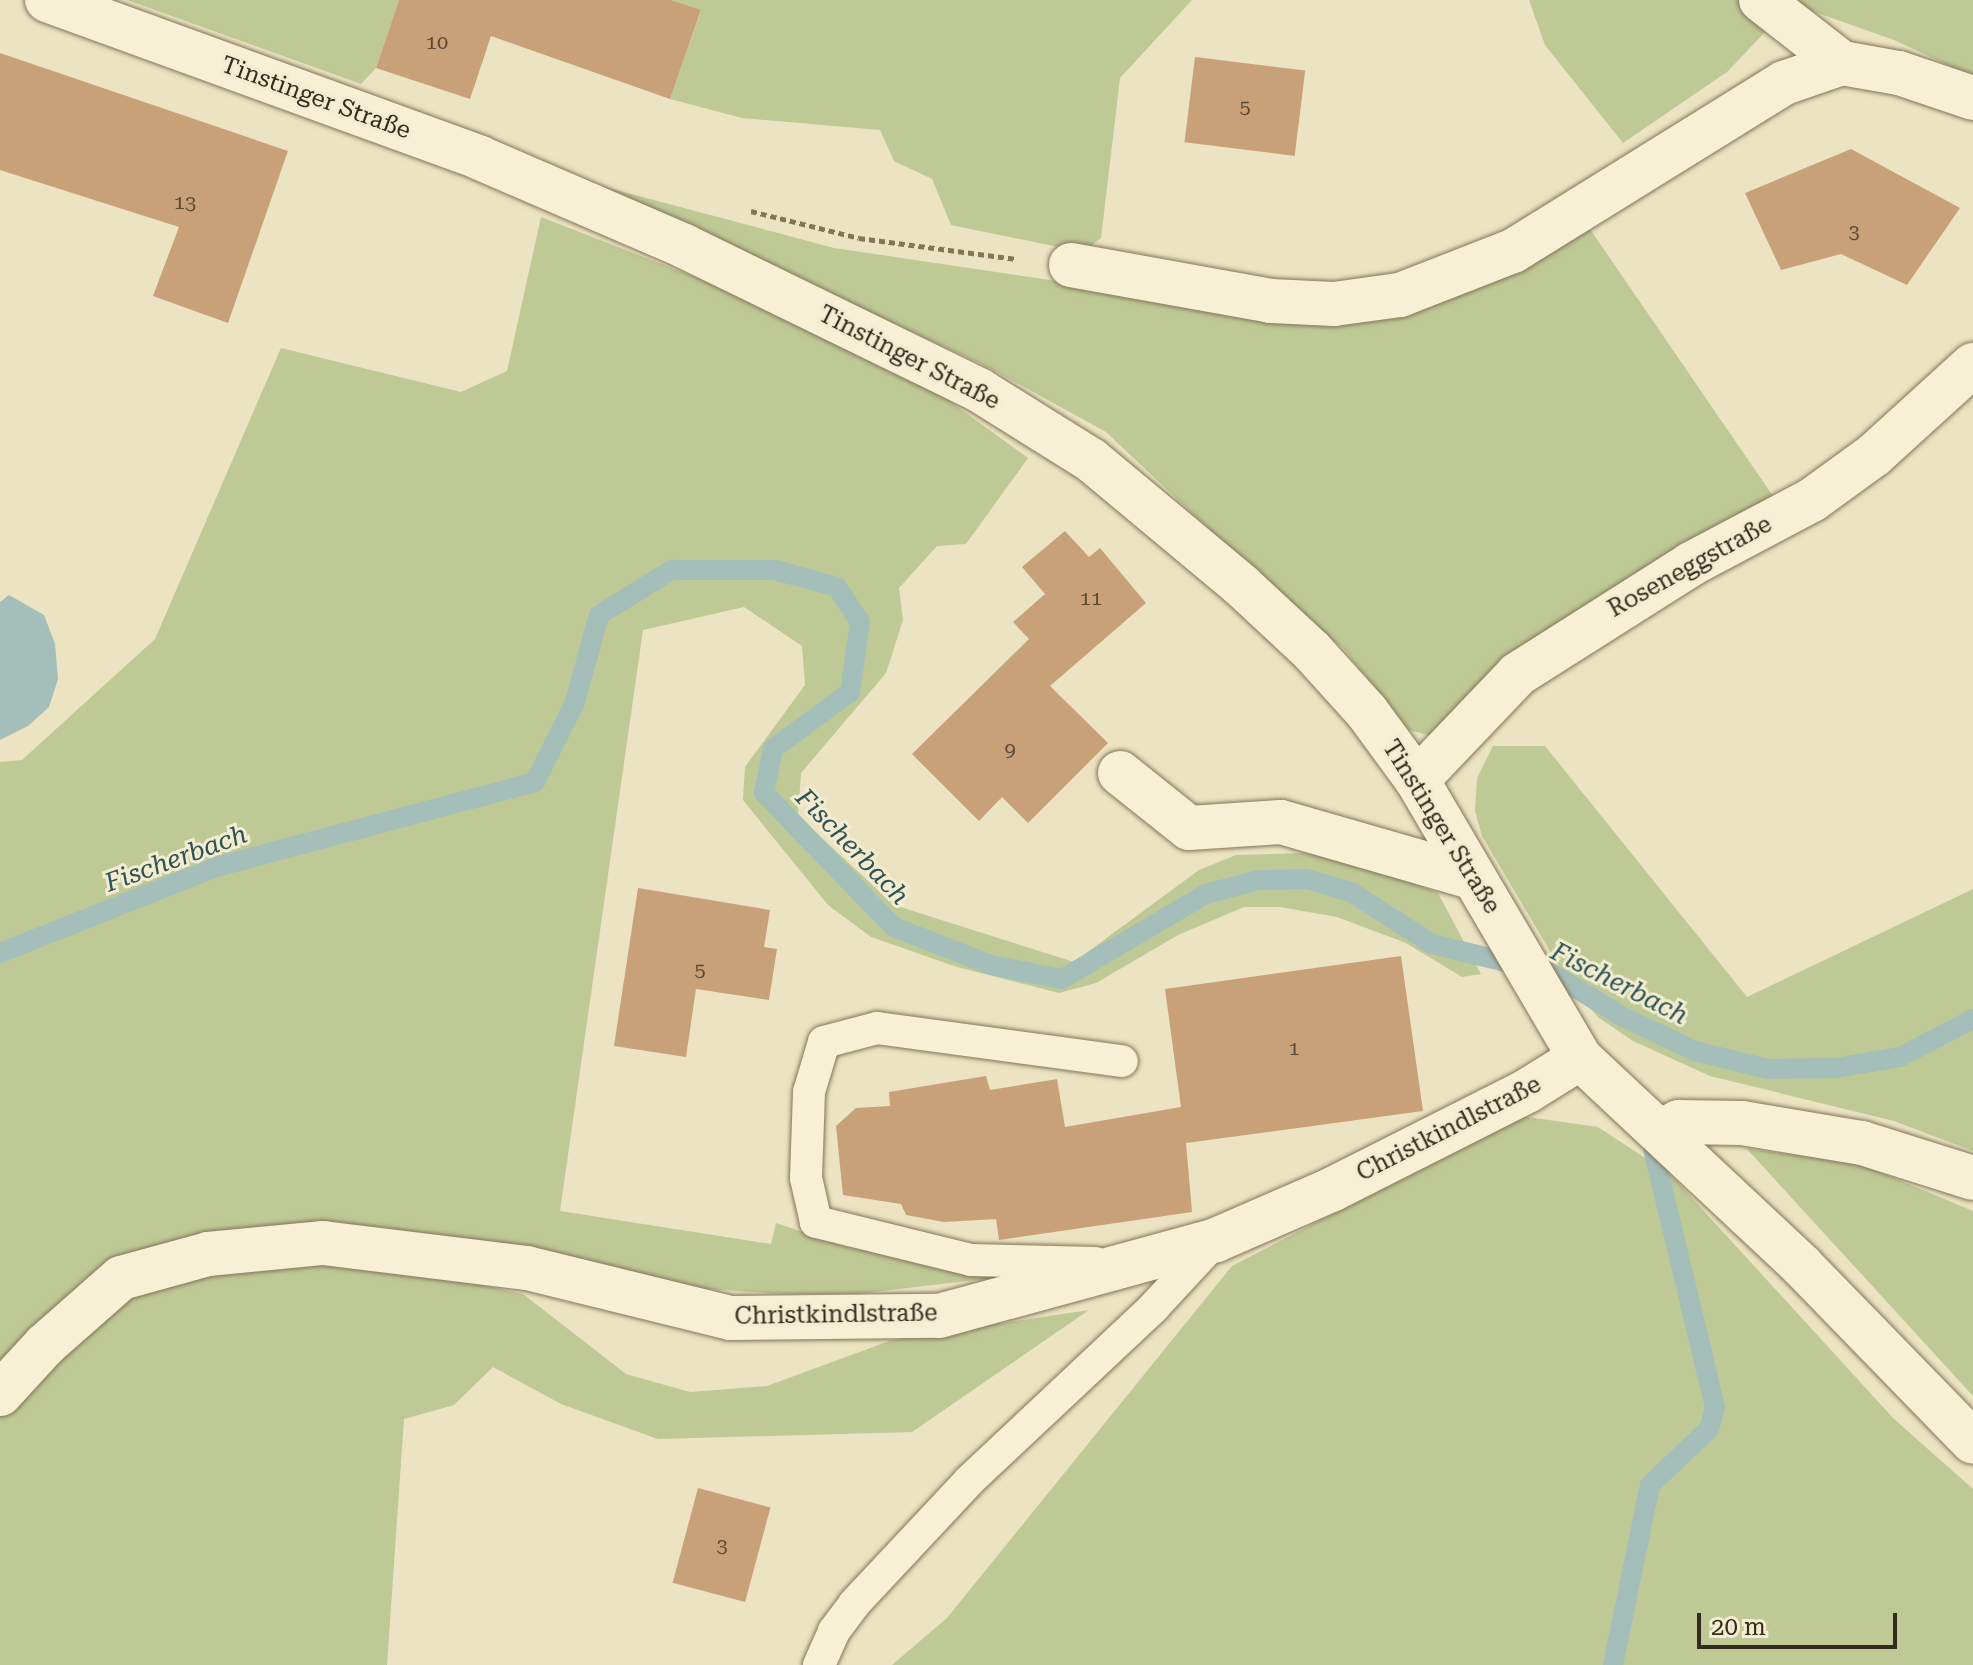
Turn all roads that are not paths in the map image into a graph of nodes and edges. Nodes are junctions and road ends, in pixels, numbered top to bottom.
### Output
1 (47, 0) edge
2 (1761, 0) edge
3 (1842, 63) junction
4 (1973, 98) edge
5 (1071, 265) road end
6 (1973, 365) edge
7 (1120, 773) dead end
8 (1417, 780) junction
9 (1481, 891) junction
10 (1580, 1058) junction
11 (1122, 1061) dead end
12 (1663, 1130) junction
13 (1973, 1178) edge
14 (1216, 1240) junction
15 (1130, 1264) junction
16 (0, 1394) edge
17 (1973, 1442) edge
18 (819, 1665) edge

1 - 8 street, Tinstinger Straße
2 - 3 street
3 - 4 street
3 - 5 street
6 - 8 street, Roseneggstraße
7 - 9 street
8 - 9 street, Tinstinger Straße
9 - 10 street, Tinstinger Straße
10 - 12 street
10 - 14 street, Christkindlstraße
11 - 15 lane
12 - 13 street
12 - 17 street
14 - 15 street, Christkindlstraße
14 - 18 lane
15 - 16 street, Christkindlstraße

